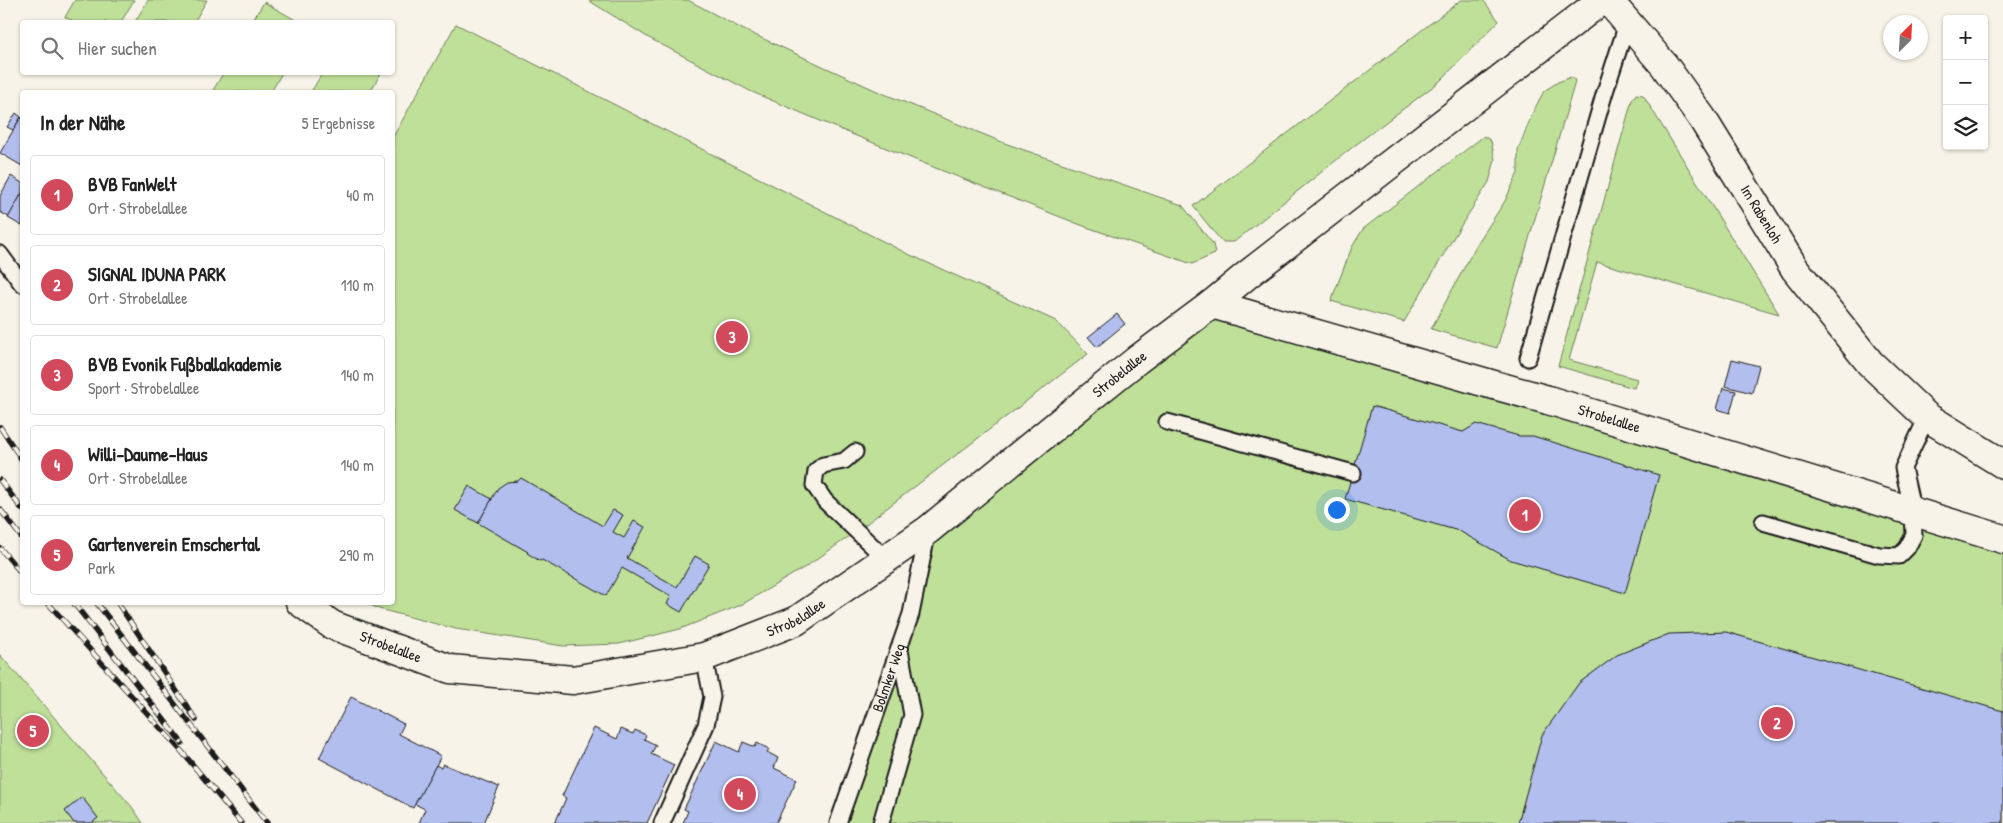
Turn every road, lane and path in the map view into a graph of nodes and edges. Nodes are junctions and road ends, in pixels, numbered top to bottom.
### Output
1 (1602, 0) edge
2 (1608, 0) edge
3 (1627, 24) junction
4 (0, 254) edge
5 (20, 281) edge
6 (1212, 304) junction
7 (1528, 358) dead end
8 (1928, 417) junction
9 (1167, 422) dead end
10 (855, 452) dead end
11 (2003, 464) edge
12 (1353, 473) dead end
13 (1913, 512) junction
14 (1763, 522) dead end
15 (928, 530) junction
16 (2003, 539) edge
17 (886, 559) junction
18 (304, 605) edge
19 (900, 649) junction
20 (704, 658) junction
21 (662, 823) edge
22 (838, 823) edge
23 (882, 823) edge

1 - 6 street, Strobelallee
2 - 3 street, Im Rabenloh
3 - 7 lane
3 - 8 street, Im Rabenloh
4 - 5 lane
6 - 13 street, Strobelallee, bridge
6 - 15 street, Strobelallee
8 - 11 street
8 - 13 lane
9 - 12 lane
10 - 17 lane
13 - 14 lane
13 - 16 street, Strobelallee
15 - 17 street, Strobelallee
15 - 19 lane, Bolmker Weg
17 - 20 street, Strobelallee
18 - 20 street, Strobelallee
19 - 22 lane, Bolmker Weg
19 - 23 lane
20 - 21 lane

